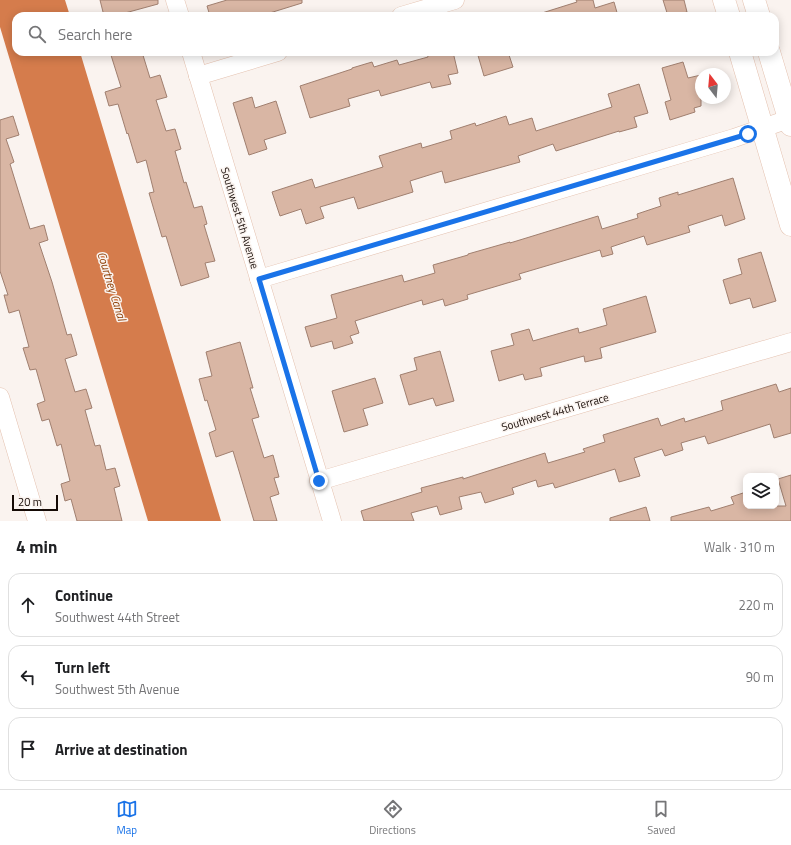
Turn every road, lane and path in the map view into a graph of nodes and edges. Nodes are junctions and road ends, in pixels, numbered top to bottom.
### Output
1 (175, 0) edge
2 (456, 0) edge
3 (724, 0) edge
4 (754, 0) edge
5 (179, 12) edge
6 (415, 12) edge
7 (728, 12) edge
8 (758, 12) edge
9 (192, 56) edge
10 (265, 56) edge
11 (741, 56) edge
12 (770, 56) edge
13 (198, 76) junction
14 (790, 122) edge
15 (762, 129) junction
16 (791, 225) edge
17 (259, 279) junction
18 (791, 342) edge
19 (0, 396) edge
20 (319, 481) junction
21 (38, 521) edge
22 (332, 521) edge

1 - 5 street
2 - 6 street
3 - 7 street
4 - 8 street
9 - 13 street, Southwest 5th Avenue
10 - 13 street
11 - 15 street
12 - 14 street
13 - 17 street, Southwest 5th Avenue
14 - 15 street
15 - 16 street
15 - 17 street
17 - 20 street, Southwest 5th Avenue
18 - 20 street, Southwest 44th Terrace
19 - 21 street
20 - 22 street, Southwest 5th Avenue

